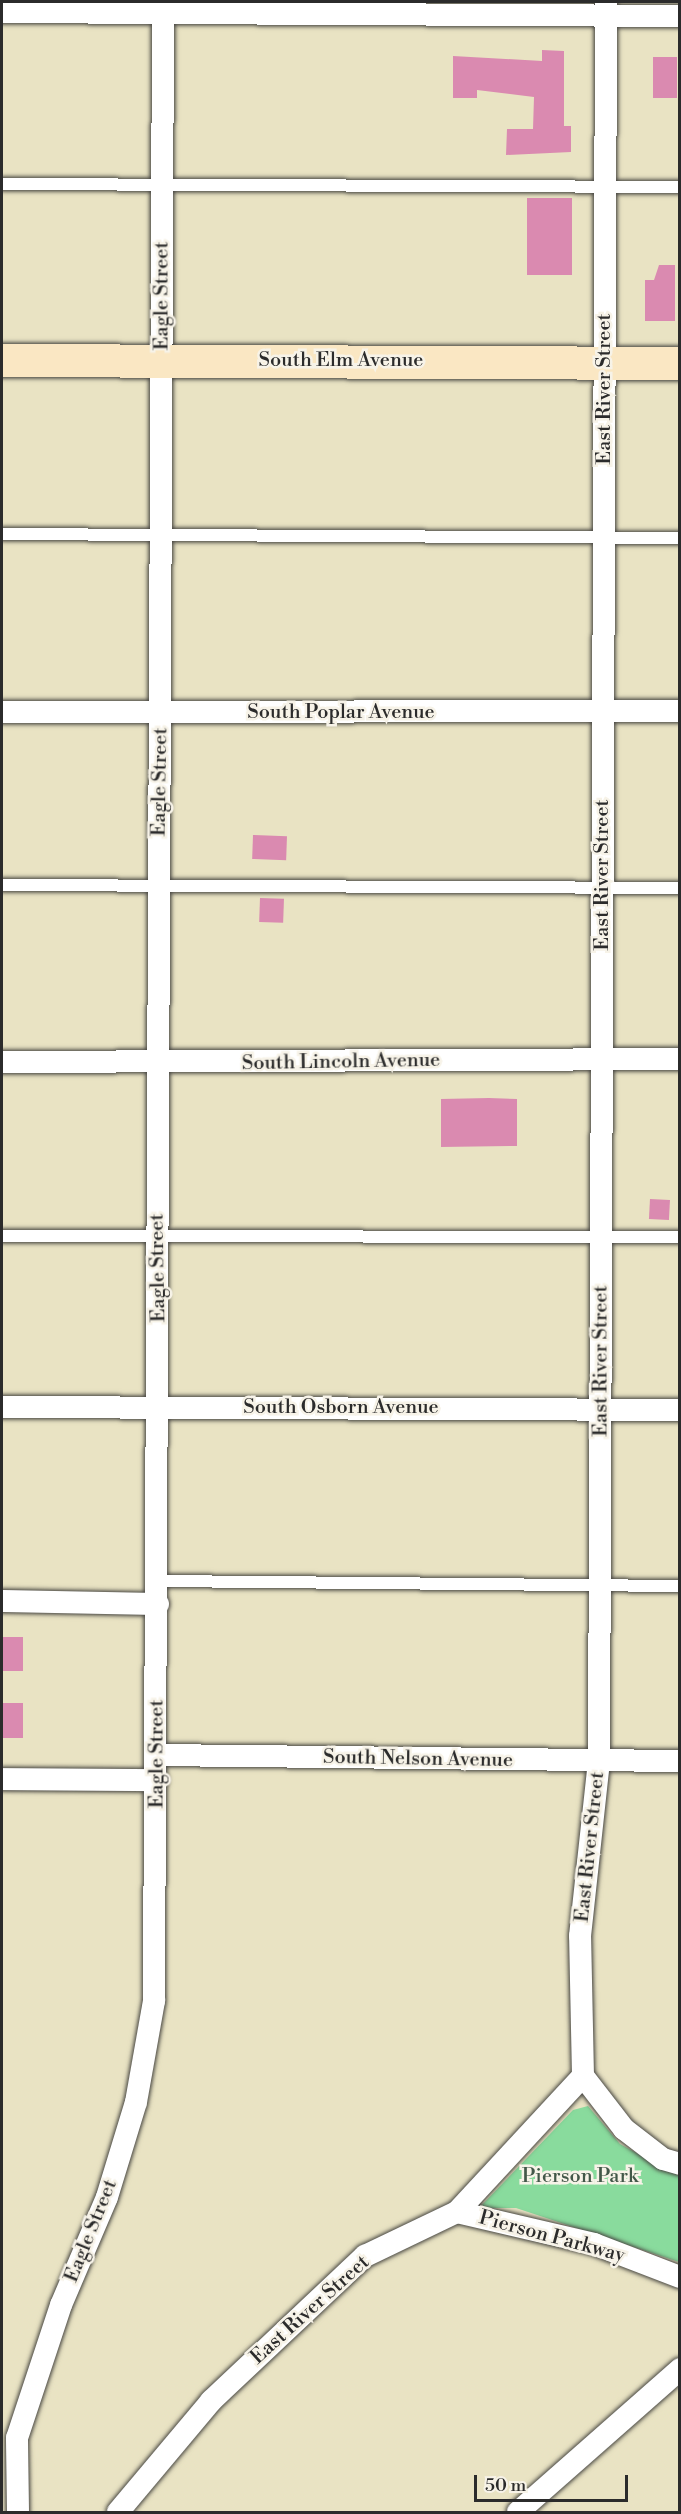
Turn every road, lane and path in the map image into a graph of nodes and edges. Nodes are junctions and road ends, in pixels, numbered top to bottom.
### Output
1 (163, 8) edge
2 (606, 9) edge
3 (2, 12) edge
4 (680, 16) edge
5 (2, 184) edge
6 (163, 185) junction
7 (605, 187) junction
8 (680, 187) edge
9 (162, 359) junction
10 (2, 360) edge
11 (604, 362) junction
12 (680, 363) edge
13 (2, 534) edge
14 (161, 535) junction
15 (604, 537) junction
16 (680, 538) edge
17 (603, 710) junction
18 (680, 711) edge
19 (2, 712) edge
20 (161, 714) junction
21 (2, 885) edge
22 (158, 886) junction
23 (602, 888) junction
24 (680, 888) edge
25 (602, 1058) junction
26 (680, 1059) edge
27 (2, 1062) edge
28 (156, 1064) junction
29 (2, 1236) edge
30 (158, 1237) junction
31 (601, 1237) junction
32 (680, 1238) edge
33 (159, 1406) junction
34 (2, 1407) edge
35 (600, 1408) junction
36 (680, 1410) edge
37 (159, 1581) junction
38 (600, 1585) junction
39 (680, 1586) edge
40 (2, 1601) edge
41 (158, 1604) junction
42 (156, 1755) junction
43 (599, 1761) junction
44 (680, 1761) edge
45 (2, 1779) edge
46 (157, 1780) junction
47 (583, 2076) junction
48 (680, 2164) edge
49 (457, 2212) junction
50 (680, 2277) edge
51 (680, 2368) edge
52 (18, 2512) edge
53 (118, 2512) edge
54 (518, 2512) edge

1 - 2 street
1 - 3 street
1 - 6 street, Eagle Street
2 - 4 street
2 - 7 street, East River Street
5 - 6 lane
6 - 7 lane
6 - 9 street, Eagle Street
7 - 8 lane
7 - 11 street, East River Street
9 - 10 street, South Elm Avenue
9 - 11 street, South Elm Avenue
9 - 14 street, Eagle Street
11 - 12 street, South Elm Avenue
11 - 15 street, East River Street
13 - 14 lane
14 - 15 lane
14 - 20 street, Eagle Street
15 - 16 lane
15 - 17 street, East River Street
17 - 18 street, South Poplar Avenue
17 - 20 street, South Poplar Avenue
17 - 23 street, East River Street
19 - 20 street, South Poplar Avenue
20 - 22 street, Eagle Street
21 - 22 lane
22 - 23 lane
22 - 28 street, Eagle Street
23 - 24 lane
23 - 25 street, East River Street
25 - 26 street, South Lincoln Avenue
25 - 28 street, South Lincoln Avenue
25 - 31 street, East River Street
27 - 28 street, South Lincoln Avenue
28 - 30 street, Eagle Street
29 - 30 lane
30 - 31 lane
30 - 33 street, Eagle Street
31 - 32 lane
31 - 35 street, East River Street
33 - 34 street, South Osborn Avenue
33 - 35 street, South Osborn Avenue
33 - 37 street, Eagle Street
35 - 36 street, South Osborn Avenue
35 - 38 street, East River Street
37 - 38 lane
37 - 41 street, Eagle Street
38 - 39 lane
38 - 43 street, East River Street
40 - 41 street
41 - 42 street, Eagle Street
42 - 43 street, South Nelson Avenue
42 - 46 street, Eagle Street
43 - 44 street, South Nelson Avenue
43 - 47 street, East River Street
45 - 46 street
46 - 52 street, Eagle Street
47 - 48 street
47 - 49 street, East River Street
49 - 50 street, Pierson Parkway
49 - 53 street, East River Street
51 - 54 street

